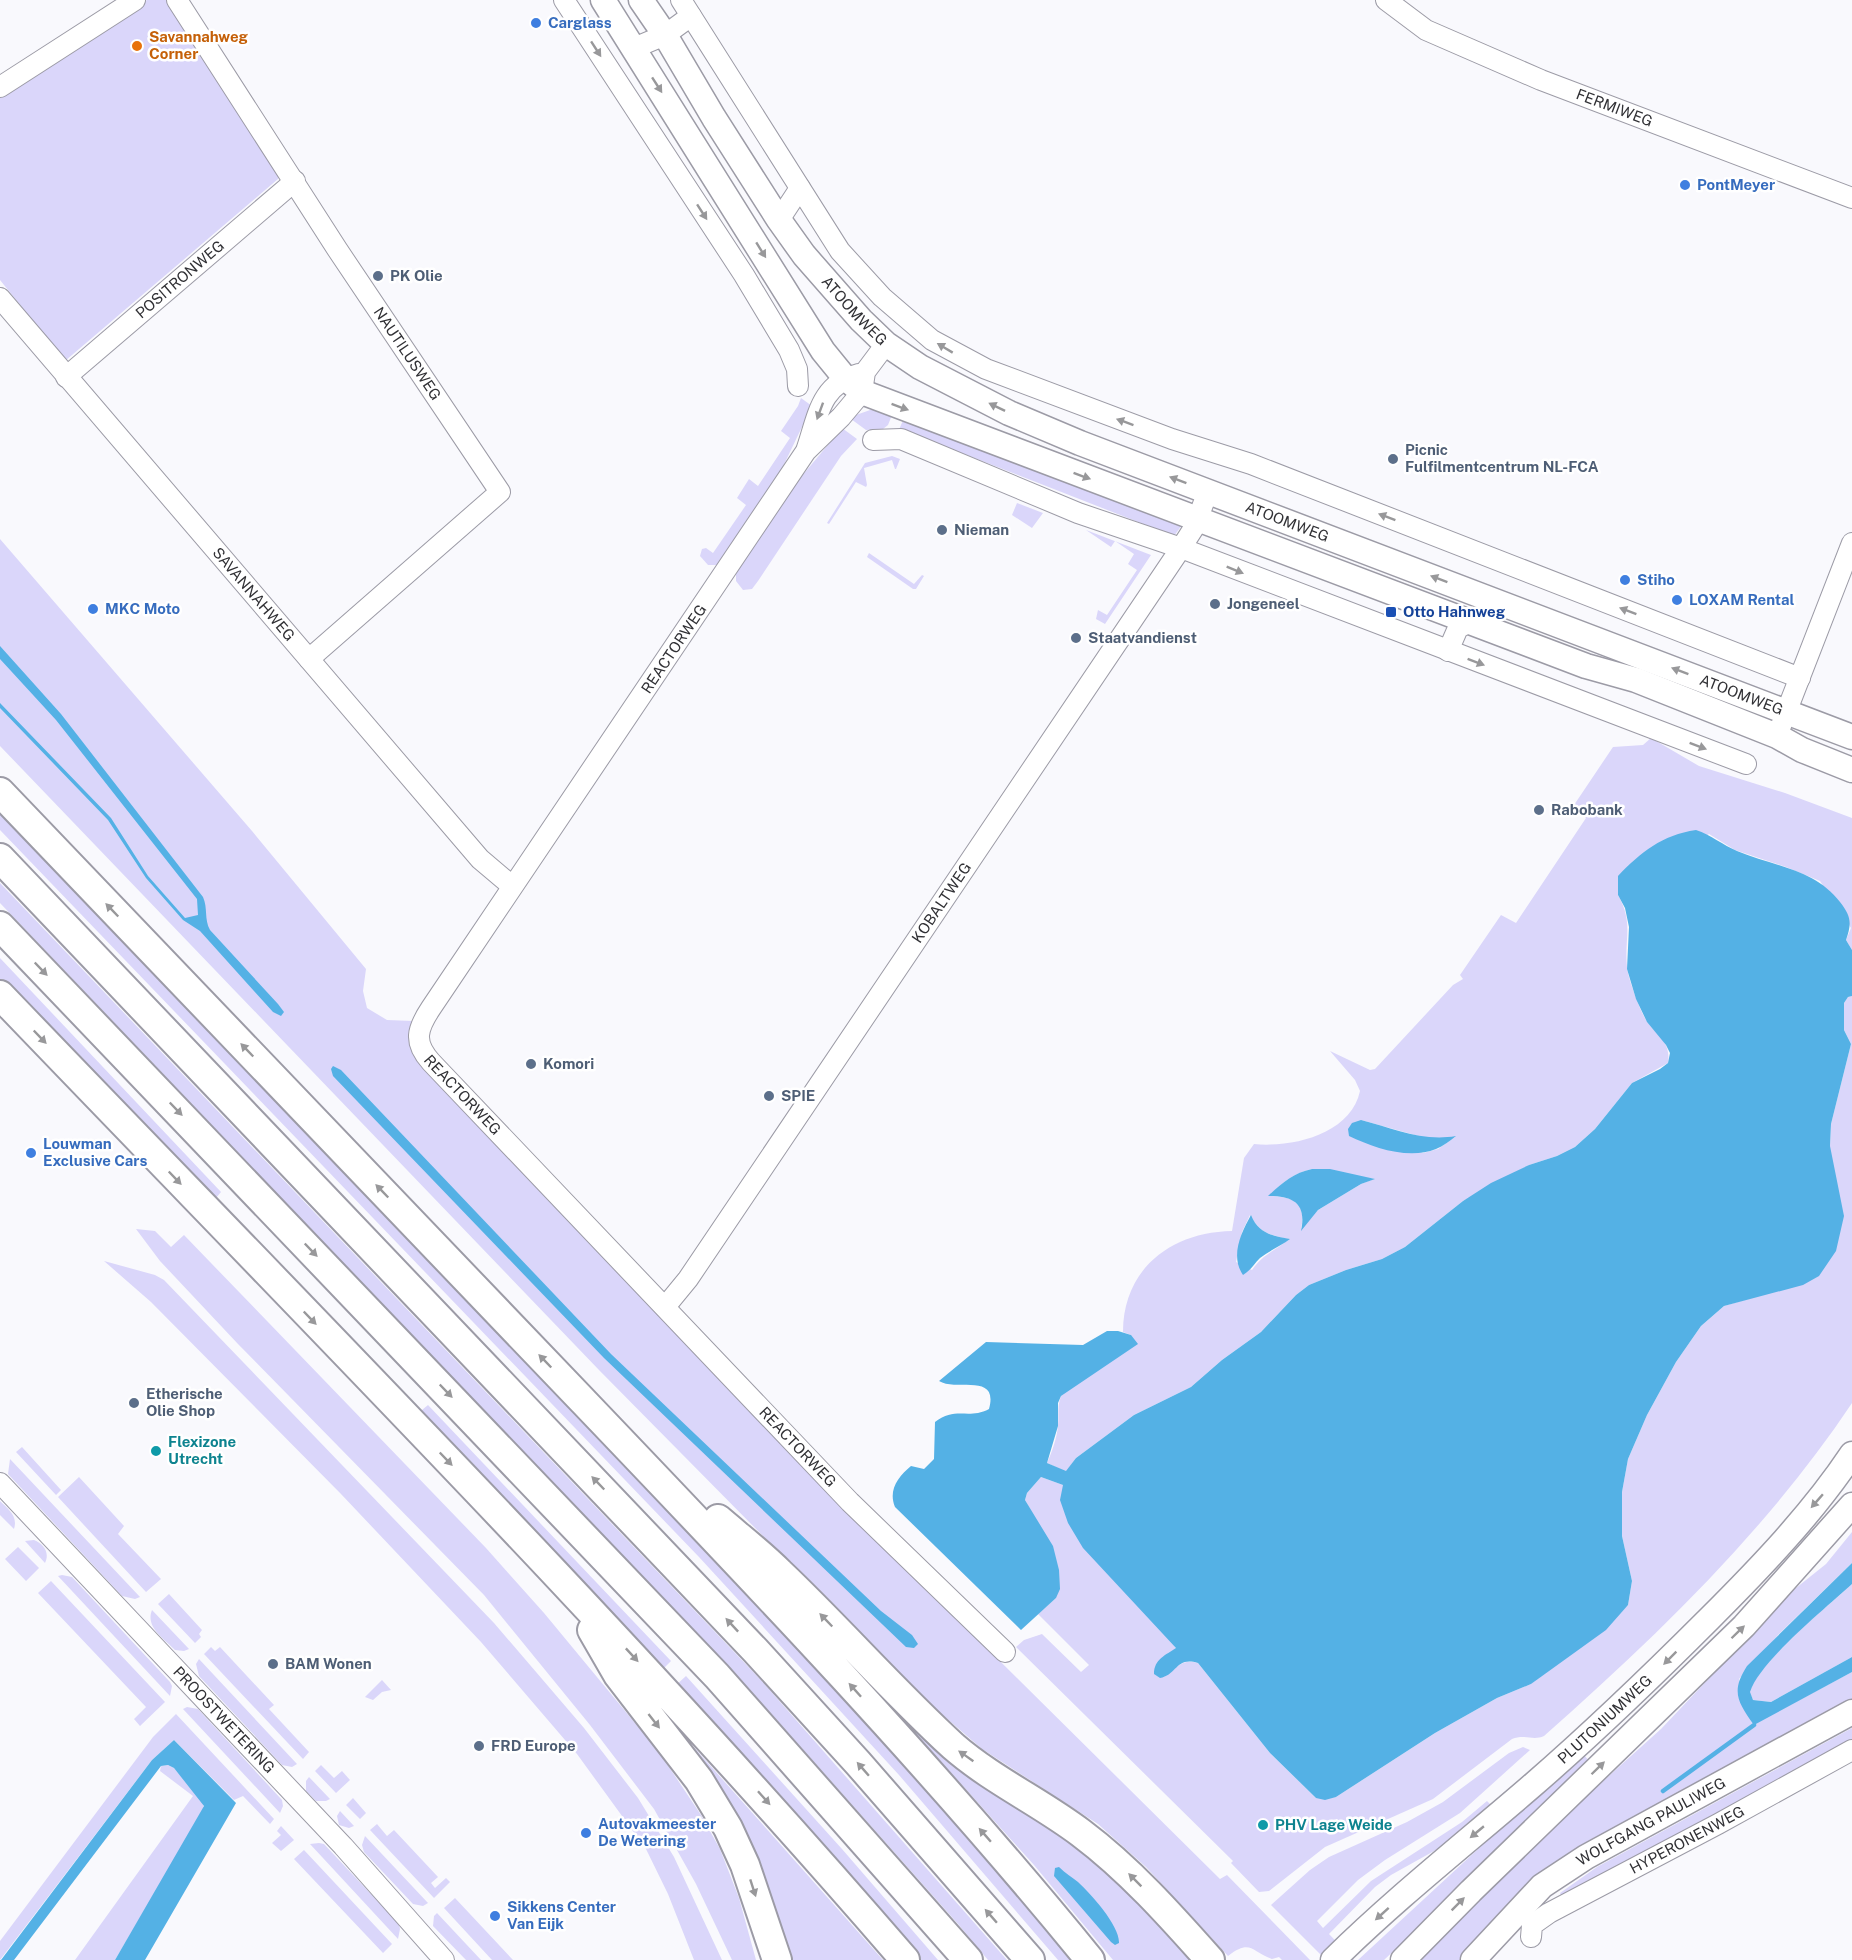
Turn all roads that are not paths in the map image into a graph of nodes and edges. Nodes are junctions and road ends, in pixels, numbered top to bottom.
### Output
1 (135, 0) edge
2 (177, 0) edge
3 (564, 0) edge
4 (603, 0) edge
5 (641, 0) edge
6 (1386, 0) edge
7 (686, 8) edge
8 (665, 35) junction
9 (634, 48) junction
10 (0, 87) edge
11 (295, 181) junction
12 (800, 188) junction
13 (1852, 198) edge
14 (779, 220) junction
15 (0, 298) edge
16 (886, 344) junction
17 (66, 377) junction
18 (798, 378) dead end
19 (857, 381) junction
20 (873, 440) dead end
21 (1208, 492) junction
22 (1198, 518) junction
23 (1852, 543) edge
24 (1181, 548) junction
25 (1481, 595) junction
26 (1470, 622) junction
27 (1448, 651) junction
28 (309, 659) junction
29 (1800, 678) junction
30 (1787, 712) junction
31 (1777, 736) junction
32 (1852, 737) edge
33 (1746, 764) dead end
34 (1852, 770) edge
35 (0, 792) edge
36 (0, 858) edge
37 (512, 886) junction
38 (0, 926) edge
39 (0, 995) edge
40 (665, 1307) junction
41 (585, 1404) junction
42 (1852, 1454) edge
43 (0, 1483) edge
44 (1852, 1505) edge
45 (563, 1581) junction
46 (1005, 1652) dead end
47 (1852, 1712) edge
48 (1852, 1721) edge
49 (1852, 1750) edge
50 (1531, 1937) dead end
51 (1338, 1955) edge
52 (444, 1960) edge
53 (777, 1960) edge
54 (905, 1960) edge
55 (969, 1960) edge
56 (1030, 1960) edge
57 (1090, 1960) edge
58 (1210, 1960) edge
59 (1403, 1960) edge
60 (1473, 1960) edge
61 (1486, 1960) edge

1 - 10 street
2 - 11 street, NAUTILUSWEG
3 -> 18 street
4 - 9 main road
5 - 8 main road, ATOOMWEG
6 - 13 street, FERMIWEG
7 - 8 street, ATOOMWEG
7 - 12 street, ATOOMWEG
8 - 9 street, ATOOMWEG
8 - 14 main road, ATOOMWEG
9 -> 19 main road
11 - 17 street, POSITRONWEG
11 - 28 street, NAUTILUSWEG
12 - 14 street
29 -> 12 street, ATOOMWEG
14 - 16 main road, ATOOMWEG
15 - 17 street, SAVANNAHWEG
16 - 19 street, REACTORWEG
21 -> 16 main road, ATOOMWEG
17 - 28 street, SAVANNAHWEG
19 -> 22 main road, ATOOMWEG
19 - 37 street, REACTORWEG
20 - 24 street
21 - 22 street, KOBALTWEG
25 -> 21 main road, ATOOMWEG
22 - 24 street, KOBALTWEG
22 - 26 main road, ATOOMWEG
23 - 29 street
24 -> 27 street
24 - 40 street, KOBALTWEG
25 - 26 main road
30 -> 25 main road, ATOOMWEG
26 - 27 street
26 - 31 main road, ATOOMWEG
27 -> 33 street
28 - 37 street, SAVANNAHWEG
29 - 30 street
30 - 31 street
30 - 32 main road, ATOOMWEG
31 - 34 main road, ATOOMWEG
41 -> 35 highway
56 -> 36 highway
37 - 40 street, REACTORWEG
38 -> 55 highway
39 -> 45 highway
40 - 46 street, REACTORWEG
57 -> 41 highway
58 -> 41 highway
42 -> 51 main road, PLUTONIUMWEG
43 - 52 street, PROOSTWETERING
59 -> 44 main road, PLUTONIUMWEG
45 -> 53 highway
45 -> 54 highway
47 - 60 main road, WOLFGANG PAULIWEG
48 - 61 main road, WOLFGANG PAULIWEG
49 - 50 street, HYPERONENWEG

